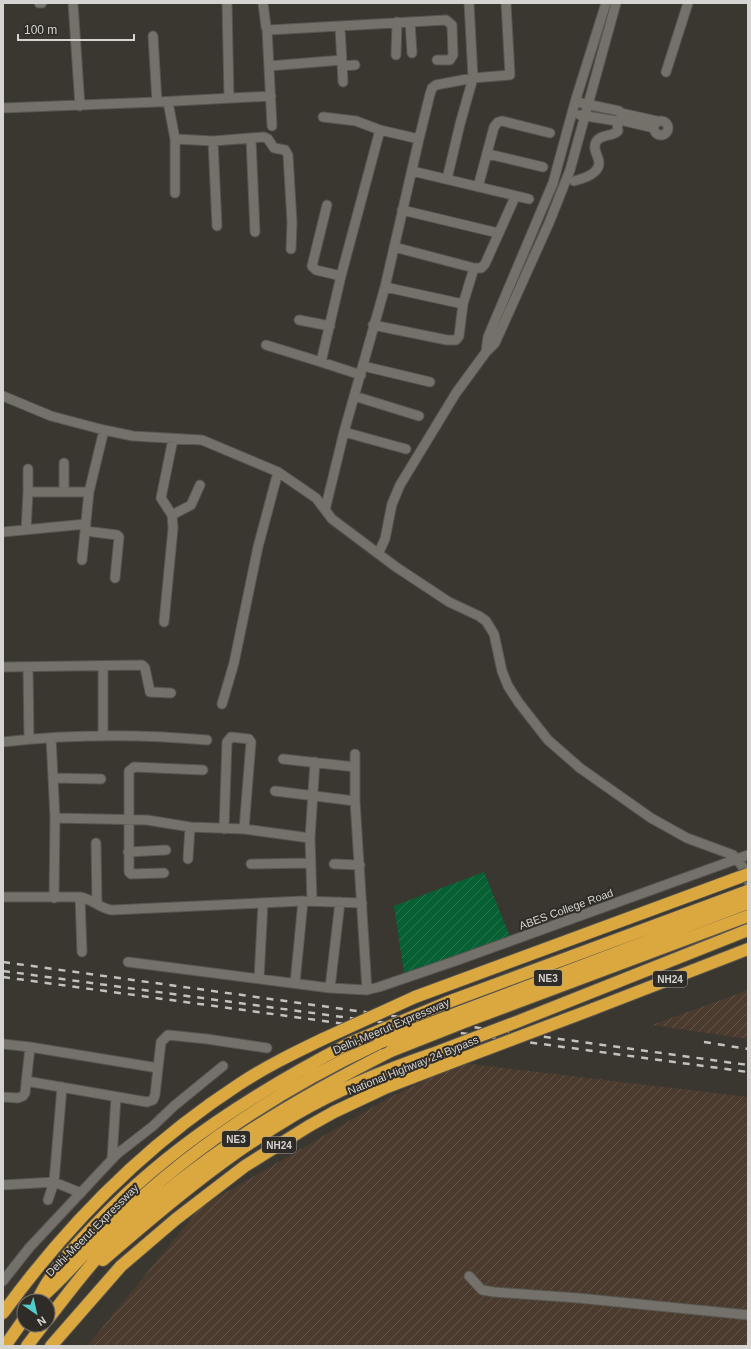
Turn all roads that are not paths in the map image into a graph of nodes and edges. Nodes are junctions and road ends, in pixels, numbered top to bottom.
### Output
1 (39, 3) edge
2 (42, 3) edge
3 (73, 3) edge
4 (228, 3) edge
5 (263, 3) edge
6 (469, 3) edge
7 (506, 3) edge
8 (606, 3) edge
9 (616, 3) edge
10 (687, 4) edge
11 (397, 22) junction
12 (410, 22) junction
13 (340, 27) junction
14 (267, 29) junction
15 (153, 36) dead end
16 (412, 53) dead end
17 (396, 55) dead end
18 (437, 60) dead end
19 (342, 63) junction
20 (355, 65) dead end
21 (269, 66) junction
22 (666, 72) dead end
23 (473, 78) junction
24 (343, 82) dead end
25 (271, 96) junction
26 (228, 98) junction
27 (157, 102) junction
28 (168, 102) junction
29 (575, 102) junction
30 (587, 104) junction
31 (80, 106) junction
32 (3, 108) edge
33 (572, 113) junction
34 (584, 115) junction
35 (323, 117) dead end
36 (619, 118) junction
37 (656, 125) dead end
38 (272, 126) dead end
39 (380, 130) junction
40 (550, 133) dead end
41 (419, 138) junction
42 (175, 139) junction
43 (251, 139) junction
44 (213, 141) junction
45 (488, 154) junction
46 (543, 167) dead end
47 (412, 171) junction
48 (447, 179) junction
49 (574, 181) dead end
50 (478, 187) junction
51 (175, 193) dead end
52 (515, 196) junction
53 (529, 199) dead end
54 (327, 206) dead end
55 (402, 210) junction
56 (217, 226) dead end
57 (255, 232) dead end
58 (498, 233) junction
59 (394, 247) junction
60 (291, 249) dead end
61 (474, 268) junction
62 (341, 276) junction
63 (385, 288) junction
64 (463, 304) junction
65 (300, 320) dead end
66 (374, 325) junction
67 (330, 326) junction
68 (266, 346) dead end
69 (486, 352) junction
70 (321, 362) junction
71 (362, 371) junction
72 (430, 382) dead end
73 (3, 396) edge
74 (354, 396) junction
75 (419, 416) dead end
76 (104, 430) junction
77 (344, 432) junction
78 (172, 439) junction
79 (406, 449) dead end
80 (64, 463) dead end
81 (28, 469) dead end
82 (278, 472) junction
83 (200, 485) dead end
84 (64, 491) junction
85 (28, 492) junction
86 (90, 492) junction
87 (325, 510) junction
88 (172, 515) junction
89 (86, 528) junction
90 (26, 530) junction
91 (3, 532) edge
92 (379, 552) junction
93 (82, 560) dead end
94 (115, 578) dead end
95 (164, 622) dead end
96 (104, 666) junction
97 (28, 667) junction
98 (3, 668) edge
99 (171, 693) dead end
100 (222, 704) dead end
101 (103, 736) junction
102 (51, 738) junction
103 (29, 739) junction
104 (207, 740) dead end
105 (3, 742) edge
106 (355, 754) dead end
107 (283, 759) dead end
108 (314, 762) junction
109 (355, 767) junction
110 (203, 770) dead end
111 (53, 778) junction
112 (101, 779) dead end
113 (275, 791) dead end
114 (312, 796) junction
115 (355, 801) junction
116 (55, 818) junction
117 (130, 819) junction
118 (190, 827) junction
119 (224, 829) junction
120 (244, 829) junction
121 (310, 838) junction
122 (96, 843) dead end
123 (166, 850) dead end
124 (128, 852) junction
125 (748, 855) edge
126 (188, 859) dead end
127 (738, 859) junction
128 (311, 863) junction
129 (252, 864) dead end
130 (334, 864) dead end
131 (360, 865) junction
132 (164, 873) dead end
133 (746, 887) edge
134 (3, 897) edge
135 (80, 897) junction
136 (54, 898) junction
137 (303, 901) junction
138 (312, 901) junction
139 (340, 902) junction
140 (97, 903) junction
141 (264, 903) junction
142 (362, 903) junction
143 (748, 916) edge
144 (748, 930) edge
145 (748, 949) edge
146 (82, 952) dead end
147 (128, 962) dead end
148 (259, 979) junction
149 (295, 983) junction
150 (330, 988) junction
151 (367, 990) junction
152 (463, 1016) junction
153 (3, 1044) edge
154 (30, 1047) junction
155 (267, 1048) dead end
156 (223, 1066) dead end
157 (158, 1068) junction
158 (26, 1081) junction
159 (62, 1087) junction
160 (3, 1097) edge
161 (116, 1097) junction
162 (112, 1159) junction
163 (54, 1182) junction
164 (3, 1185) edge
165 (81, 1193) junction
166 (48, 1200) dead end
167 (94, 1258) junction
168 (469, 1276) dead end
169 (3, 1281) edge
170 (41, 1293) edge
171 (46, 1293) edge
172 (56, 1309) edge
173 (3, 1313) edge
174 (748, 1316) edge
175 (16, 1330) edge
176 (37, 1333) edge
177 (5, 1346) edge
178 (27, 1346) edge
179 (51, 1346) edge

1 - 2 street
3 - 31 street
4 - 26 street
5 - 14 street
6 - 23 street
7 - 23 street
8 - 29 street
9 - 30 street
10 - 22 street
11 - 12 street
11 - 13 street
11 - 17 street
12 - 16 street
12 - 18 street
13 - 14 street
13 - 19 street
14 - 21 street
15 - 27 street
19 - 20 street
19 - 21 street
19 - 24 street
21 - 25 street
23 - 41 street
23 - 48 street
25 - 26 street
25 - 38 street
26 - 28 street
27 - 28 street
27 - 31 street
28 - 42 street
29 - 30 street
29 - 33 street
30 - 34 street
30 - 36 street
31 - 32 street
33 - 34 street
33 - 69 street
34 - 36 street
34 - 69 street
35 - 39 street
36 - 37 street
36 - 49 street
39 - 41 street
39 - 62 street
40 - 45 street
41 - 47 street
42 - 44 street
42 - 51 street
43 - 44 street
43 - 57 street
43 - 60 street
44 - 56 street
45 - 46 street
45 - 50 street
47 - 48 street
47 - 55 street
48 - 50 street
50 - 52 street
52 - 53 street
52 - 58 street
54 - 62 street
55 - 58 street
55 - 59 street
58 - 61 street
59 - 61 street
59 - 63 street
61 - 64 street
62 - 67 street
63 - 64 street
63 - 66 street
64 - 66 street
65 - 67 street
66 - 71 street
67 - 70 street
68 - 70 street
69 - 92 street
70 - 71 street
71 - 72 street
71 - 74 street
73 - 76 street
74 - 75 street
74 - 77 street
76 - 78 street
76 - 86 street
77 - 79 street
77 - 87 street
78 - 82 street
78 - 88 street
80 - 84 street
81 - 85 street
82 - 87 street
82 - 100 street
83 - 88 street
84 - 85 street
84 - 86 street
85 - 90 street
86 - 89 street
87 - 92 street
88 - 95 street
89 - 90 street
89 - 93 street
89 - 94 street
90 - 91 street
92 - 127 street
96 - 97 street
96 - 99 street
96 - 101 street
97 - 98 street
97 - 103 street
101 - 102 street
101 - 104 street
102 - 103 street
102 - 111 street
103 - 105 street
106 - 109 street
107 - 108 street
108 - 109 street
108 - 114 street
109 - 115 street
110 - 117 street
111 - 112 street
111 - 116 street
113 - 114 street
114 - 115 street
114 - 121 street
115 - 131 street
116 - 117 street
116 - 136 street
117 - 118 street
117 - 124 street
118 - 119 street
118 - 126 street
119 - 120 street
119 - 120 street
120 - 121 street
121 - 128 street
122 - 140 street
123 - 124 street
124 - 132 street
125 - 127 street, ABES College Road
127 - 133 street
127 - 151 street, ABES College Road
128 - 129 street
128 - 138 street
130 - 131 street
131 - 142 street
133 - 152 highway, Delhi-Meerut Expressway / NE3
133 - 170 highway, bridge
133 - 173 highway, bridge
134 - 136 street
135 - 136 street
135 - 140 street
135 - 146 street
137 - 138 street
137 - 141 street
137 - 149 street
138 - 139 street
139 - 142 street
139 - 150 street
140 - 141 street
141 - 148 street
142 - 151 street
143 - 152 highway, Delhi-Meerut Expressway / NE3
144 - 167 highway, bridge
145 - 179 highway, National Highway 24 Bypass / NH24, bridge
147 - 148 street, ABES College Road
148 - 149 street, ABES College Road
149 - 150 street, ABES College Road
150 - 151 street, ABES College Road
152 - 167 highway, Delhi-Meerut Expressway / NE3, bridge
152 - 167 highway, Delhi-Meerut Expressway / NE3, bridge
153 - 154 street
154 - 157 street
154 - 158 street
155 - 157 street
156 - 162 street
157 - 161 street
158 - 159 street
158 - 160 street
159 - 161 street
159 - 163 street
161 - 162 street
162 - 165 street
163 - 164 street
163 - 165 street
163 - 166 street
165 - 169 street
167 - 171 highway, Delhi-Meerut Expressway / NE3
167 - 172 highway
168 - 174 street
175 - 177 highway
176 - 178 highway

